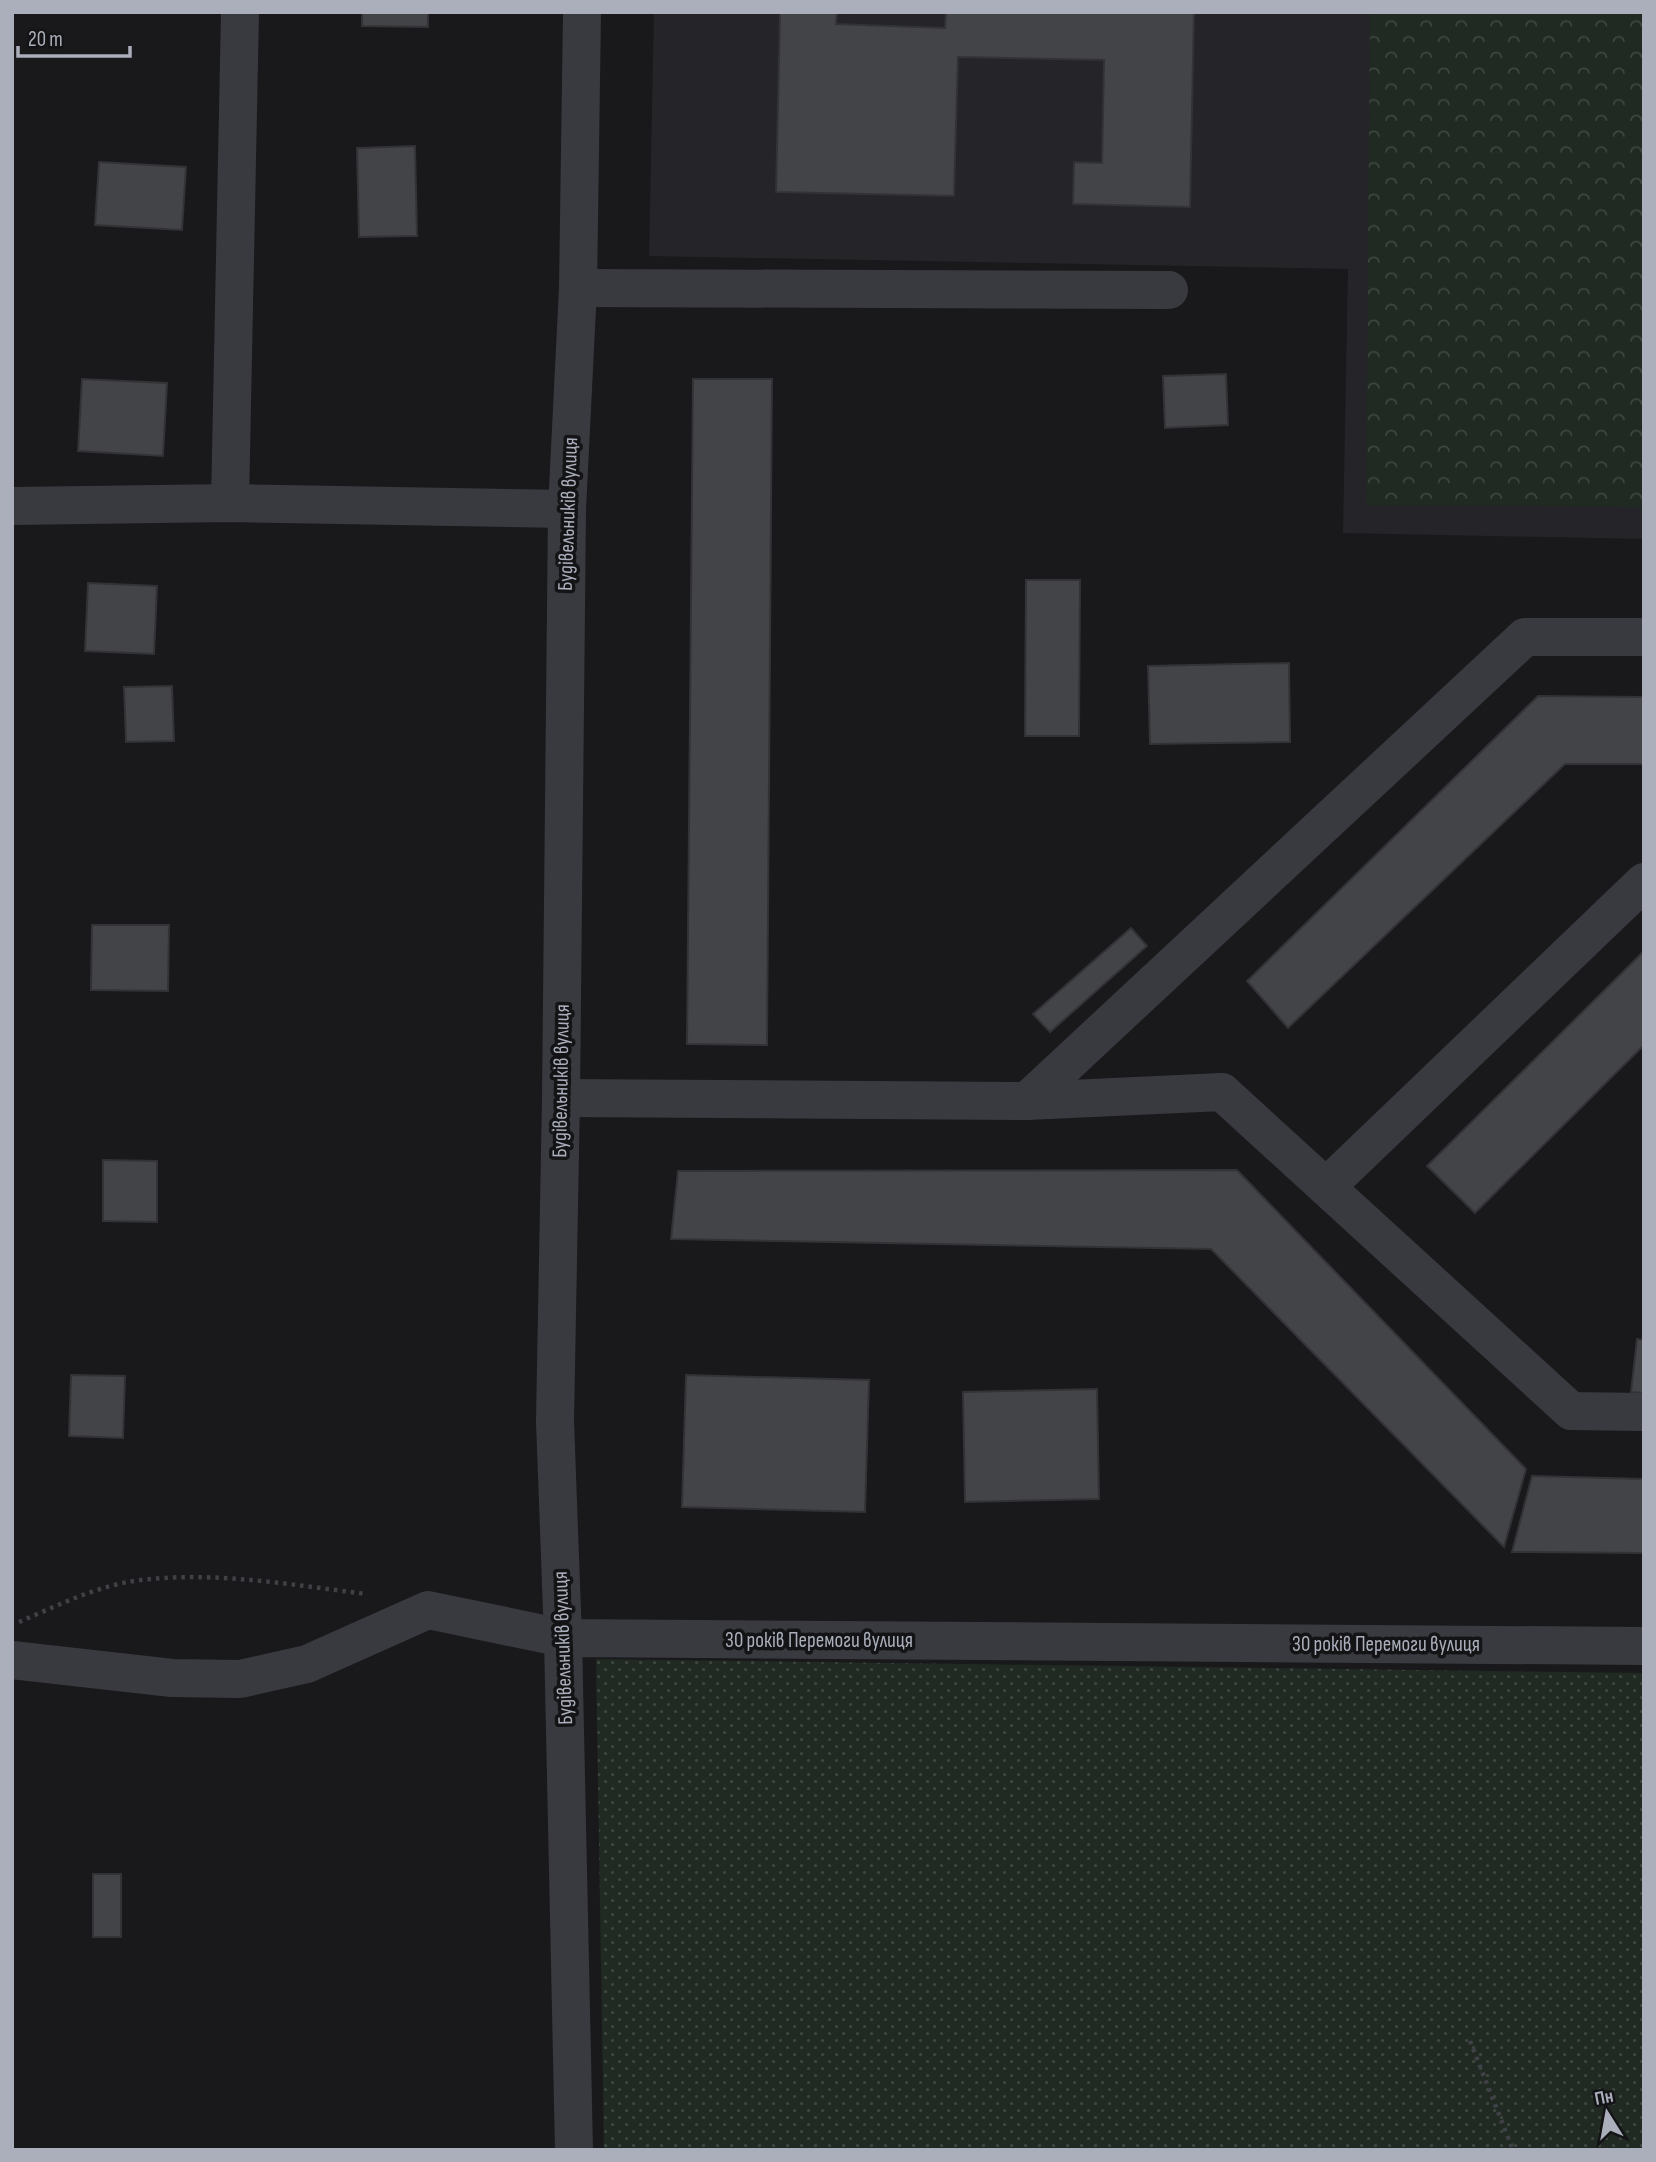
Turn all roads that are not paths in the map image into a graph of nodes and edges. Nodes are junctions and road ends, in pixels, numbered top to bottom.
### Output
1 (240, 12) edge
2 (582, 12) edge
3 (578, 288) junction
4 (1168, 290) dead end
5 (230, 503) junction
6 (12, 506) edge
7 (567, 509) junction
8 (1644, 637) edge
9 (1644, 882) edge
10 (561, 1098) junction
11 (1027, 1101) junction
12 (1326, 1186) junction
13 (1644, 1412) edge
14 (563, 1638) junction
15 (1644, 1646) edge
16 (12, 1660) edge
17 (574, 2150) edge

1 - 5 street
2 - 3 street, Будівельників вулиця
3 - 4 street
3 - 7 street, Будівельників вулиця
5 - 6 street
5 - 7 street
7 - 10 street, Будівельників вулиця
8 - 11 street
9 - 12 street
10 - 11 street
10 - 14 street, Будівельників вулиця
11 - 12 street
12 - 13 street
14 - 15 street, 30 років Перемоги вулиця
14 - 16 street, 30 років Перемоги вулиця
14 - 17 street, Будівельників вулиця

